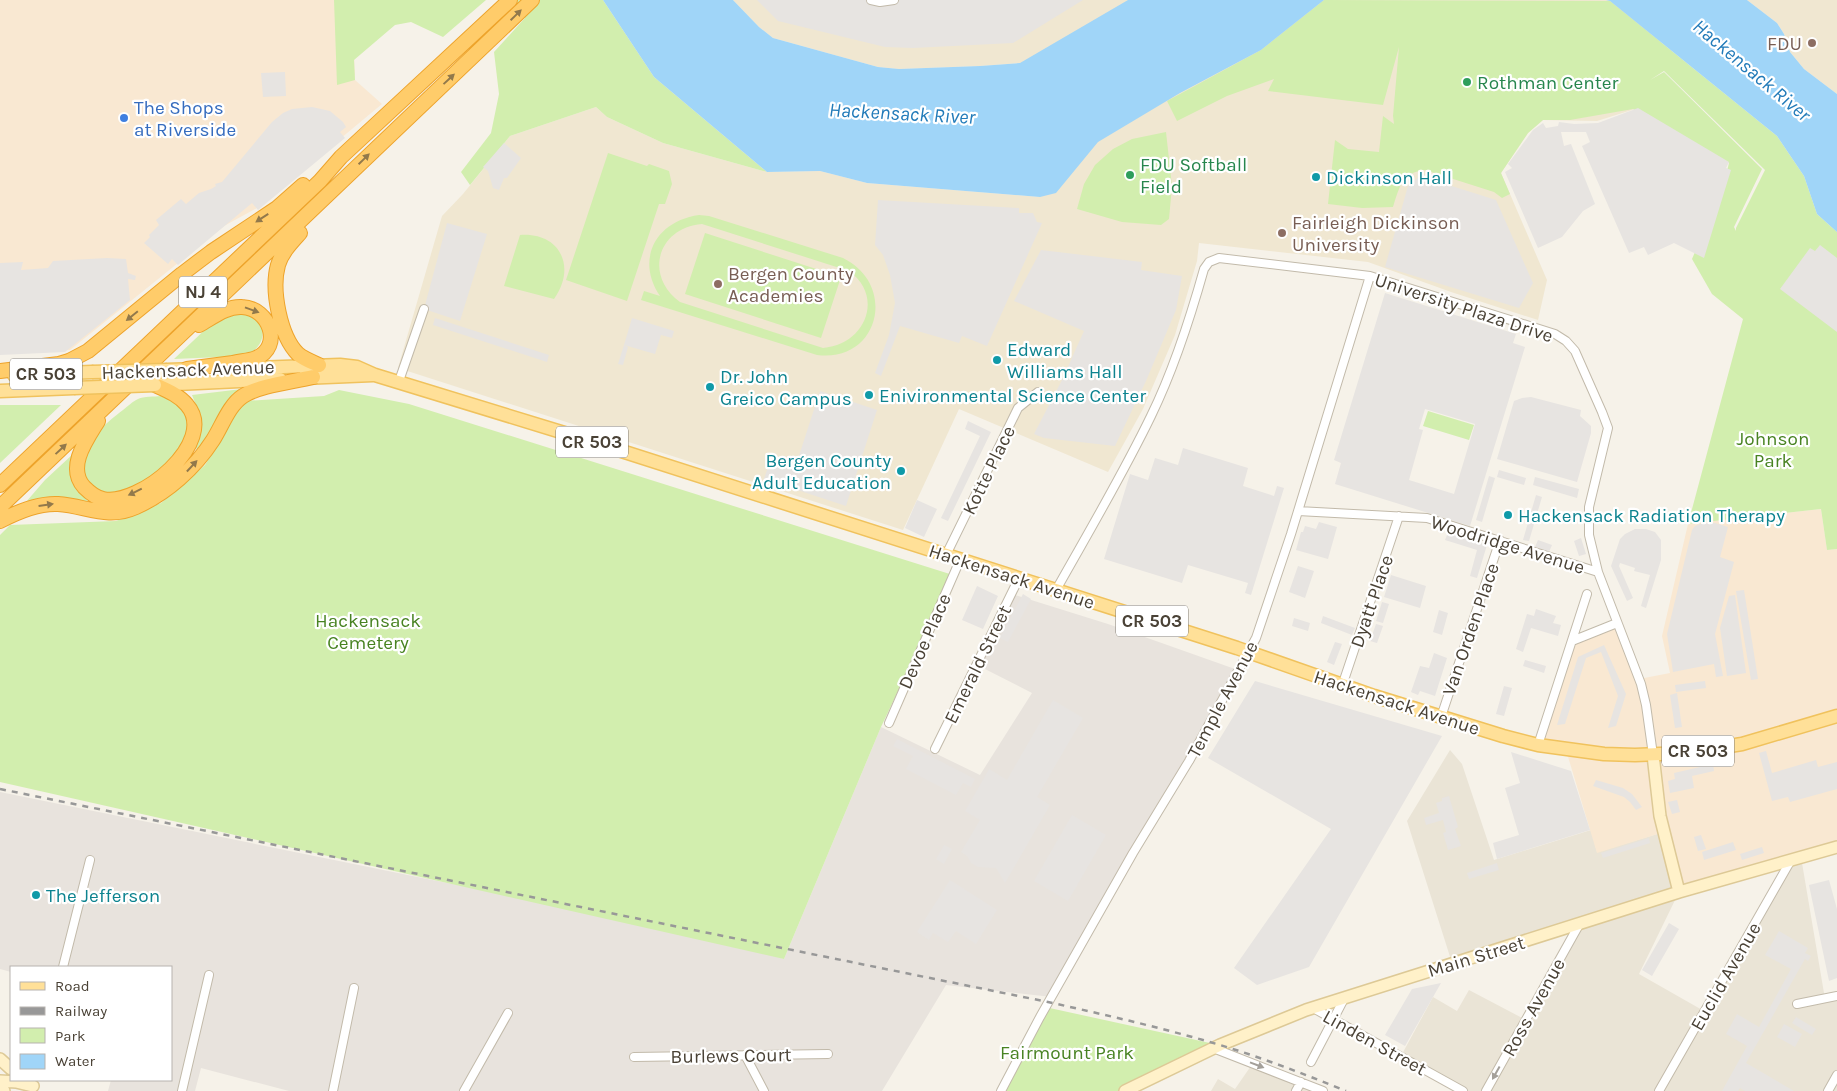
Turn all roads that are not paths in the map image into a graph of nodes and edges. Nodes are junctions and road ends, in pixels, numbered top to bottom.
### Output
1 (510, 0) edge
2 (532, 0) edge
3 (871, 0) edge
4 (894, 0) edge
5 (341, 157) junction
6 (330, 193) junction
7 (1370, 276) junction
8 (424, 309) dead end
9 (178, 339) junction
10 (187, 369) junction
11 (0, 371) edge
12 (316, 371) junction
13 (0, 376) edge
14 (399, 382) junction
15 (155, 385) junction
16 (0, 391) edge
17 (1038, 392) dead end
18 (107, 405) junction
19 (34, 453) junction
20 (0, 472) edge
21 (0, 485) edge
22 (0, 507) edge
23 (1298, 511) junction
24 (1399, 516) junction
25 (0, 521) edge
26 (1500, 540) junction
27 (946, 555) junction
28 (960, 560) junction
29 (1598, 572) junction
30 (1019, 578) junction
31 (1056, 590) junction
32 (1587, 594) dead end
33 (1617, 623) junction
34 (1572, 641) junction
35 (1249, 652) junction
36 (1342, 686) junction
37 (1837, 716) edge
38 (1441, 717) junction
39 (889, 723) dead end
40 (1538, 745) junction
41 (935, 749) dead end
42 (1653, 755) junction
43 (1837, 847) edge
44 (90, 860) dead end
45 (1791, 860) junction
46 (1680, 892) junction
47 (1580, 923) junction
48 (63, 966) edge
49 (209, 975) dead end
50 (354, 988) dead end
51 (1837, 996) edge
52 (1346, 997) junction
53 (1797, 1004) dead end
54 (1313, 1008) junction
55 (508, 1013) dead end
56 (1334, 1019) junction
57 (1213, 1048) junction
58 (828, 1054) dead end
59 (745, 1055) junction
60 (634, 1057) dead end
61 (0, 1058) edge
62 (1311, 1062) dead end
63 (10, 1069) edge
64 (1837, 1075) edge
65 (0, 1081) edge
66 (1301, 1082) junction
67 (33, 1086) edge
68 (0, 1087) edge
69 (4, 1091) edge
70 (182, 1091) edge
71 (333, 1091) edge
72 (464, 1091) edge
73 (764, 1091) edge
74 (1002, 1091) edge
75 (1125, 1091) edge
76 (1296, 1091) edge
77 (1323, 1091) edge
78 (1463, 1091) edge
79 (1486, 1091) edge
80 (1659, 1091) edge
81 (1828, 1091) edge

1 - 5 highway, NJ 4
6 -> 2 highway, NJ 4
3 - 4 street
5 -> 11 highway
5 - 19 highway, NJ 4
6 - 9 highway, NJ 4
6 - 12 highway
7 - 23 street, Temple Avenue
7 - 29 street, University Plaza Drive
7 - 31 street, University Plaza Drive
8 - 14 street
9 -> 10 highway
9 - 18 highway, NJ 4
10 - 12 main road, Hackensack Avenue / CR 503
10 - 13 main road, Hackensack Avenue / CR 503, bridge
12 - 14 main road, Hackensack Avenue / CR 503
12 - 15 main road, Hackensack Avenue / CR 503
25 -> 12 highway
14 - 27 main road, Hackensack Avenue / CR 503
15 - 16 main road, Hackensack Avenue / CR 503, bridge
15 -> 18 highway
17 - 27 street, Kotte Place
22 -> 18 highway, NJ 4
19 - 20 highway
19 - 21 highway, NJ 4
23 - 24 street, Woodridge Avenue
23 - 35 street, Temple Avenue
24 - 26 street, Woodridge Avenue
24 - 36 street, Dyatt Place
26 - 29 street, Woodridge Avenue
26 - 38 street, Van Orden Place
27 - 28 main road, Hackensack Avenue / CR 503
28 - 30 main road, Hackensack Avenue / CR 503
28 - 39 street, Devoe Place
29 - 33 street, University Plaza Drive
30 - 31 main road, Hackensack Avenue / CR 503
30 - 41 street, Emerald Street
31 - 35 main road, Hackensack Avenue / CR 503
32 - 34 street
33 - 34 street
33 - 42 street, University Plaza Drive
34 - 40 street
35 - 36 main road, Hackensack Avenue / CR 503
35 - 74 street, Temple Avenue
36 - 38 main road, Hackensack Avenue / CR 503
37 - 42 main road, CR 503
38 - 40 main road, Hackensack Avenue / CR 503
40 - 42 main road, Hackensack Avenue / CR 503
42 - 46 main road, University Plaza Drive
43 - 45 main road, Main Street
44 - 48 street
45 - 46 main road, Main Street
45 - 80 street, Euclid Avenue
46 - 47 main road, Main Street
47 - 52 main road, Main Street
47 -> 79 street, Ross Avenue
49 - 70 street
50 - 71 street
51 - 53 street
52 - 54 main road, Main Street
52 - 56 street
54 - 56 street, Linden Street
54 - 57 main road, Main Street
55 - 72 street
56 - 62 street
56 - 78 street, Linden Street
57 -> 66 street
57 - 75 main road, Main Street
58 - 59 street, Burlews Court
59 - 60 street, Burlews Court
59 - 73 street
61 - 63 main road
64 - 81 street
65 - 67 main road
66 - 76 street
66 - 77 street
68 - 69 main road

